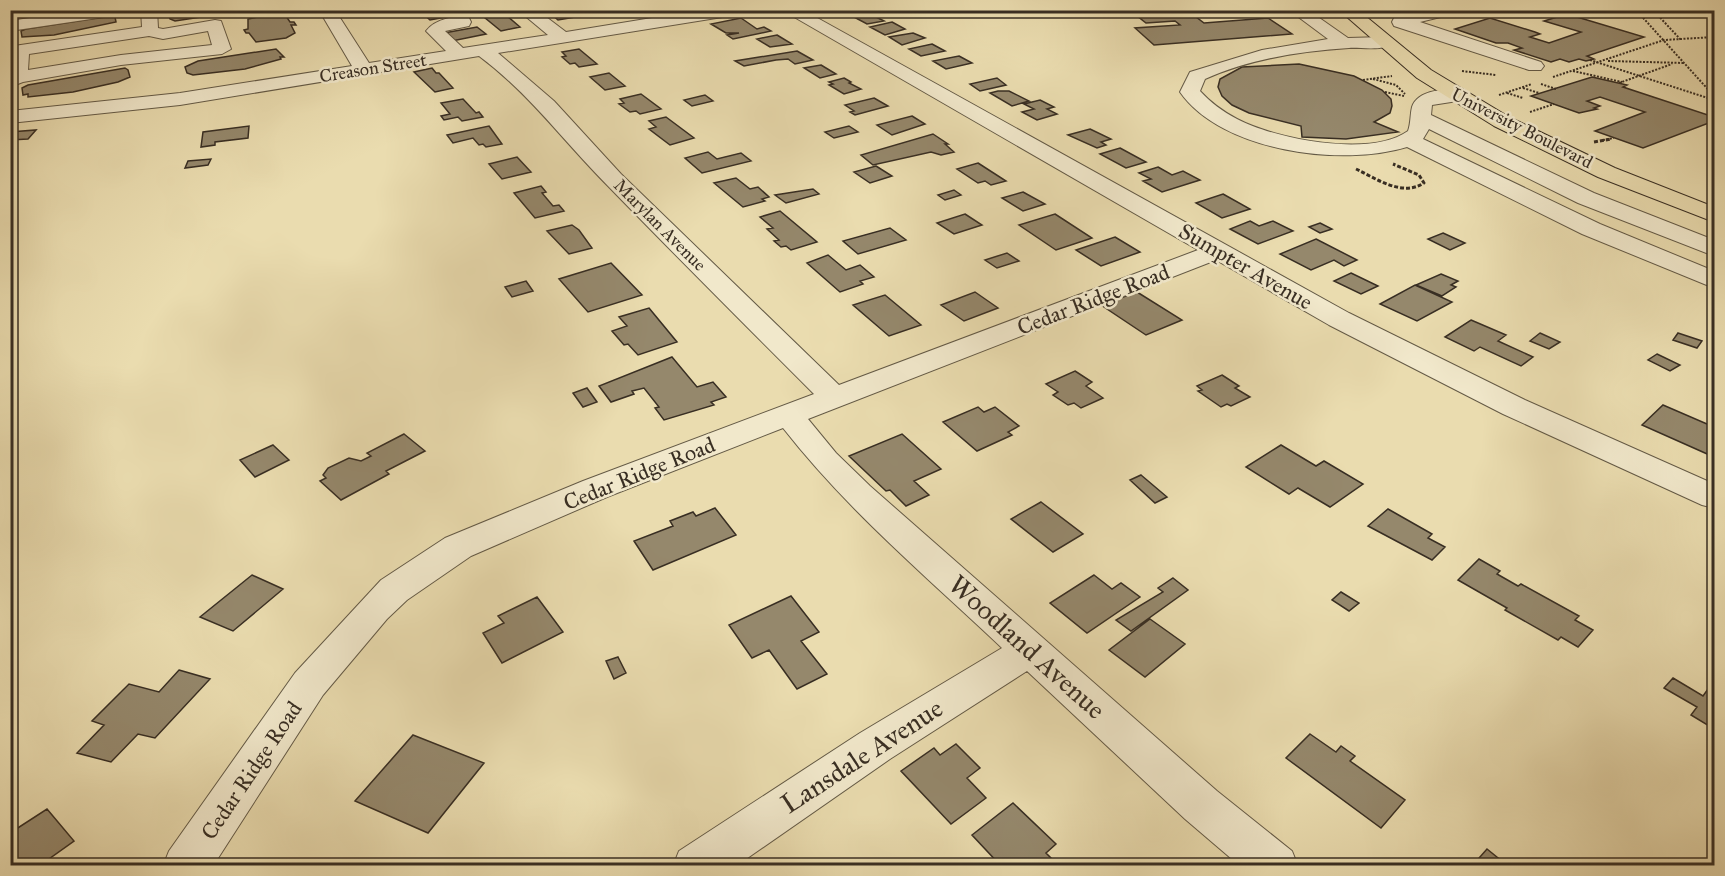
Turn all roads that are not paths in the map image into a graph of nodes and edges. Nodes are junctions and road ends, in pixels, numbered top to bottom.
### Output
1 (118, 10) edge
2 (148, 10) edge
3 (353, 10) edge
4 (526, 10) edge
5 (735, 10) edge
6 (790, 10) edge
7 (1297, 10) edge
8 (1451, 10) edge
9 (328, 12) edge
10 (1354, 16) edge
11 (463, 22) dead end
12 (1402, 22) junction
13 (10, 26) edge
14 (149, 31) junction
15 (563, 38) junction
16 (1384, 42) junction
17 (1344, 43) junction
18 (483, 51) junction
19 (459, 54) junction
20 (364, 70) junction
21 (1535, 78) road end
22 (14, 79) edge
23 (1457, 96) junction
24 (1418, 108) junction
25 (10, 117) edge
26 (1409, 140) junction
27 (1714, 215) edge
28 (1714, 249) edge
29 (1218, 251) junction
30 (1714, 280) edge
31 (837, 399) junction
32 (790, 416) junction
33 (1714, 497) edge
34 (1030, 650) junction
35 (186, 866) edge
36 (696, 866) edge
37 (1275, 866) edge

1 - 13 street
2 - 14 street
3 - 9 street
4 - 15 street
5 - 15 street, Creason Street
6 - 29 street, Sumpter Avenue
7 - 17 street
8 - 12 street
9 - 20 street
10 - 12 street
10 - 16 main road, University Boulevard
11 - 19 street
12 - 21 street
14 - 22 street
14 - 22 street
15 - 18 street, Creason Street
16 - 17 street
16 - 23 main road, University Boulevard
17 - 26 street
18 - 19 street, Creason Street
18 - 31 street, Marylan Avenue
19 - 20 street, Creason Street
20 - 25 street, Creason Street
23 - 24 street
23 - 27 main road, University Boulevard
24 - 26 street
24 - 28 street
26 - 30 street
29 - 31 street, Cedar Ridge Road
29 - 33 street, Sumpter Avenue
31 - 32 street, Cedar Ridge Road
32 - 34 street, Woodland Avenue
32 - 35 street, Cedar Ridge Road
34 - 36 street, Lansdale Avenue
34 - 37 street, Woodland Avenue

